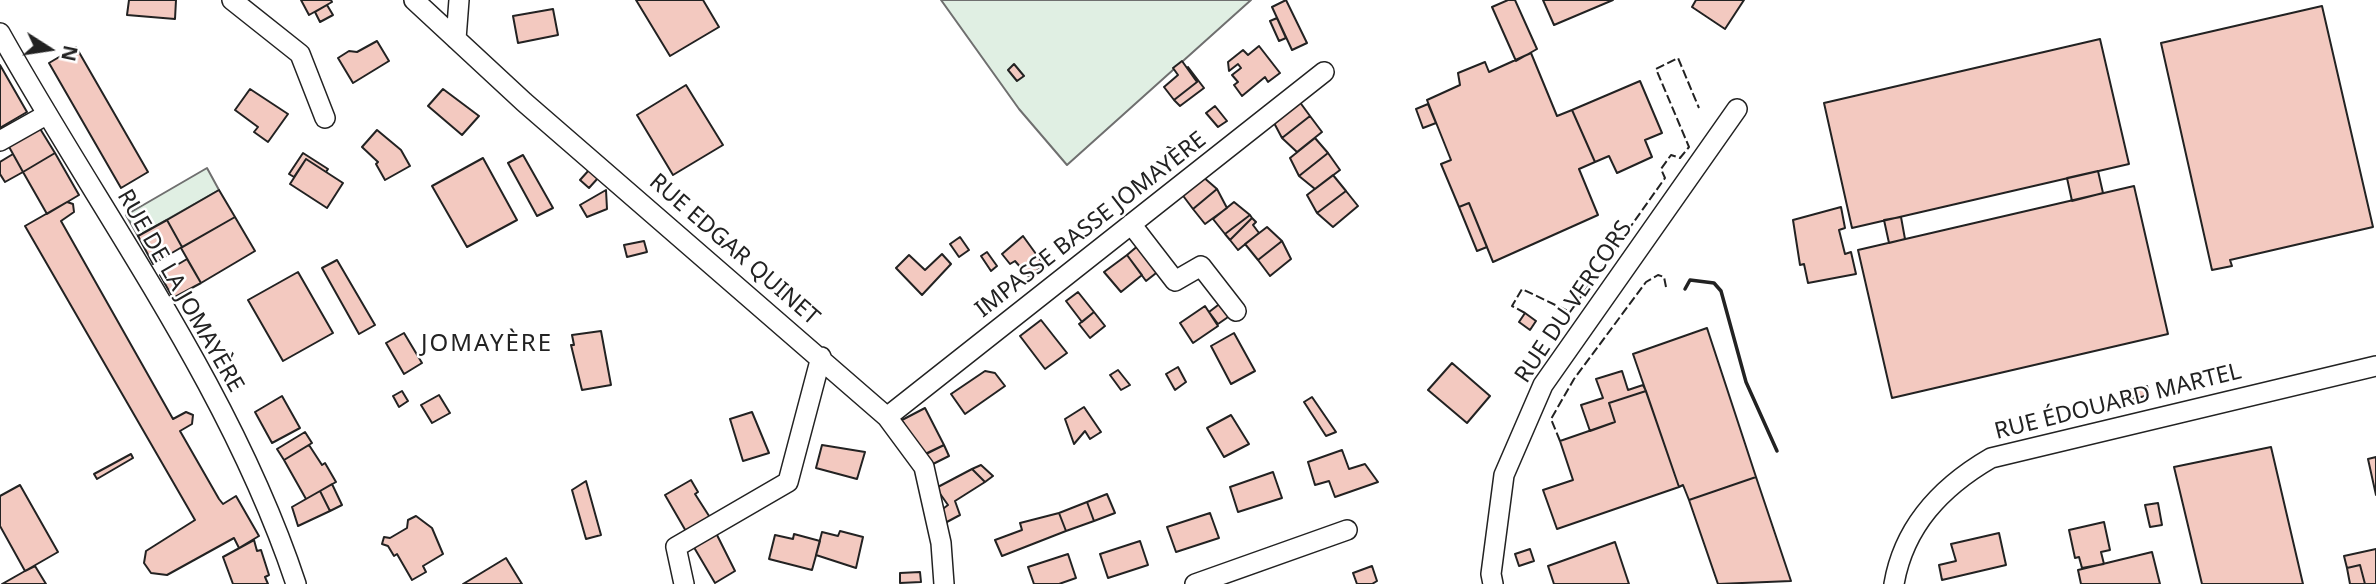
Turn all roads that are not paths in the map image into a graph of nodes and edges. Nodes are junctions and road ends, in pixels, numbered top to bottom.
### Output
1 (232, 0) edge
2 (414, 0) edge
3 (459, 0) edge
4 (0, 33) edge
5 (456, 38) junction
6 (1324, 72) dead end
7 (1737, 109) dead end
8 (46, 115) junction
9 (325, 118) dead end
10 (0, 141) edge
11 (1131, 224) junction
12 (1236, 311) dead end
13 (821, 357) junction
14 (2376, 366) edge
15 (887, 417) junction
16 (1347, 530) dead end
17 (296, 584) edge
18 (684, 584) edge
19 (944, 584) edge
20 (1195, 584) edge
21 (1493, 584) edge
22 (1894, 584) edge

1 - 9 street
2 - 5 street, RUE EDGAR QUINET
3 - 5 street
4 - 8 street, RUE DE LA JOMAYÈRE
5 - 13 street, RUE EDGAR QUINET
6 - 11 street, IMPASSE BASSE JOMAYÈRE
7 - 21 street, RUE DU VERCORS
8 - 10 street
8 - 17 street, RUE DE LA JOMAYÈRE
11 - 12 street
11 - 15 street, IMPASSE BASSE JOMAYÈRE
13 - 15 street, RUE EDGAR QUINET
13 - 18 street
14 - 22 street, RUE ÉDOUARD MARTEL
15 - 19 street, RUE EDGAR QUINET
16 - 20 street

